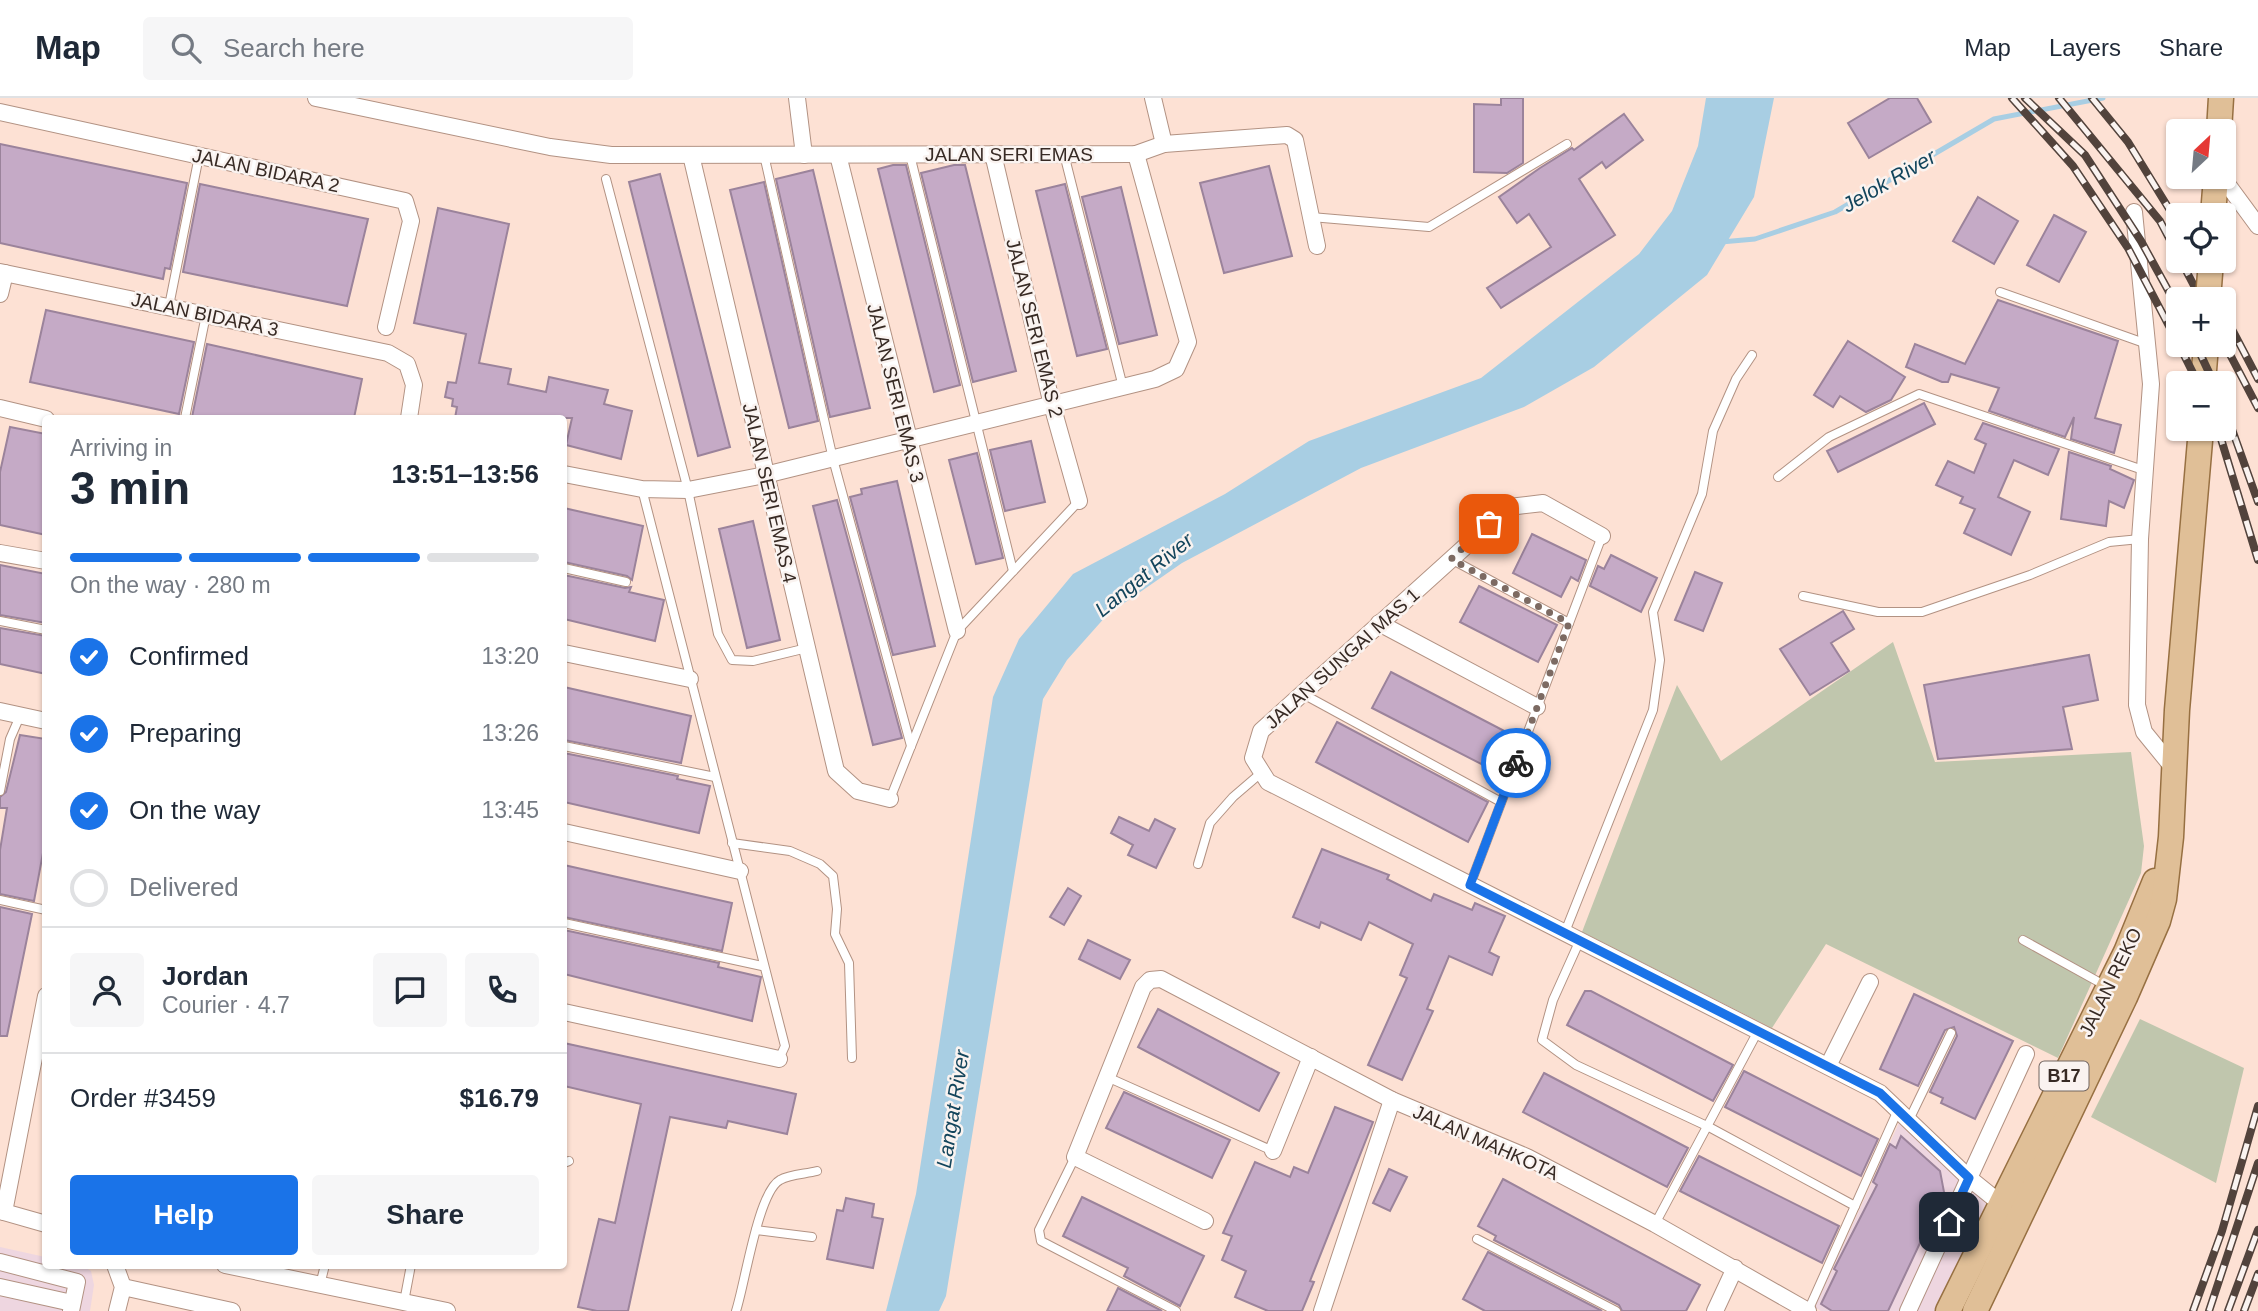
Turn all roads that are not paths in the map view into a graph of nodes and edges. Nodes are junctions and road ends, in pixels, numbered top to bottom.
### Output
1 (316, 98) edge
2 (797, 98) edge
3 (1153, 98) edge
4 (2221, 98) edge
5 (0, 112) edge
6 (2220, 119) edge
7 (1164, 144) junction
8 (1567, 144) dead end
9 (993, 154) junction
10 (1064, 154) junction
11 (1136, 154) junction
12 (691, 155) junction
13 (764, 155) junction
14 (804, 155) junction
15 (838, 155) junction
16 (910, 155) junction
17 (199, 156) junction
18 (606, 179) dead end
19 (2231, 189) edge
20 (2134, 212) dead end
21 (1311, 217) junction
22 (2258, 226) edge
23 (1317, 246) dead end
24 (2, 273) edge
25 (2000, 292) dead end
26 (0, 295) edge
27 (169, 306) junction
28 (207, 313) junction
29 (386, 327) dead end
30 (2149, 345) junction
31 (1752, 355) dead end
32 (1123, 387) junction
33 (1052, 405) junction
34 (0, 408) edge
35 (186, 415) edge
36 (409, 415) edge
37 (42, 418) edge
38 (976, 424) junction
39 (908, 441) junction
40 (2200, 441) edge
41 (833, 458) junction
42 (2146, 471) junction
43 (567, 475) edge
44 (765, 475) junction
45 (1778, 477) dead end
46 (642, 489) junction
47 (688, 490) junction
48 (1079, 501) joint
49 (1602, 536) joint
50 (2140, 539) junction
51 (0, 552) edge
52 (1451, 559) junction
53 (42, 560) edge
54 (567, 569) edge
55 (1013, 571) junction
56 (626, 582) dead end
57 (1803, 596) dead end
58 (0, 621) edge
59 (1569, 623) junction
60 (1379, 624) junction
61 (42, 629) edge
62 (957, 631) junction
63 (807, 648) junction
64 (567, 654) edge
65 (690, 679) junction
66 (1303, 694) junction
67 (1537, 707) junction
68 (0, 711) edge
69 (20, 716) junction
70 (42, 720) edge
71 (911, 746) junction
72 (567, 747) edge
73 (2175, 770) junction
74 (1261, 773) junction
75 (715, 777) junction
76 (0, 791) edge
77 (890, 799) joint
78 (1501, 802) junction
79 (567, 833) edge
80 (2171, 837) junction
81 (732, 843) junction
82 (1198, 864) dead end
83 (740, 871) junction
84 (1470, 885) junction
85 (0, 900) edge
86 (42, 909) edge
87 (567, 924) edge
88 (1564, 932) junction
89 (1580, 940) junction
90 (2023, 940) dead end
91 (762, 966) junction
92 (1870, 982) dead end
93 (2108, 988) junction
94 (567, 1013) edge
95 (42, 1016) edge
96 (1758, 1031) junction
97 (1951, 1033) dead end
98 (2026, 1054) dead end
99 (1311, 1057) junction
100 (852, 1058) dead end
101 (779, 1059) joint
102 (1828, 1066) junction
103 (1107, 1077) junction
104 (1392, 1100) junction
105 (1904, 1115) junction
106 (1709, 1127) junction
107 (1273, 1151) joint
108 (1075, 1157) junction
109 (817, 1171) dead end
110 (1969, 1178) junction
111 (2000, 1202) junction
112 (1854, 1206) junction
113 (2, 1212) edge
114 (1205, 1221) dead end
115 (42, 1223) edge
116 (1655, 1224) junction
117 (756, 1230) junction
118 (812, 1237) dead end
119 (1476, 1239) dead end
120 (0, 1262) edge
121 (1735, 1268) junction
122 (117, 1269) edge
123 (244, 1269) edge
124 (324, 1269) edge
125 (410, 1269) edge
126 (320, 1285) junction
127 (0, 1287) edge
128 (123, 1287) junction
129 (404, 1302) junction
130 (72, 1307) edge
131 (117, 1311) edge
132 (232, 1311) edge
133 (447, 1311) edge
134 (736, 1311) edge
135 (1176, 1311) edge
136 (1322, 1311) edge
137 (1616, 1311) edge
138 (1715, 1311) edge
139 (1808, 1311) edge
140 (1908, 1311) edge
141 (1948, 1311) edge
142 (1976, 1311) edge

1 - 12 street, JALAN SERI EMAS
2 - 14 street
3 - 7 street
4 - 6 main road
5 - 17 street, JALAN BIDARA 2
7 - 11 street, JALAN SERI EMAS
7 - 21 street, JALAN SERI EMAS
8 - 21 lane
9 - 10 street, JALAN SERI EMAS
9 - 16 street, JALAN SERI EMAS
9 - 33 street, JALAN SERI EMAS 2
10 - 11 street, JALAN SERI EMAS
10 - 32 lane
11 - 32 street
12 - 13 street, JALAN SERI EMAS
12 - 44 street, JALAN SERI EMAS 4
13 - 14 street, JALAN SERI EMAS
13 - 41 lane
14 - 15 street, JALAN SERI EMAS
15 - 16 street, JALAN SERI EMAS
15 - 39 street, JALAN SERI EMAS 3
16 - 38 lane
17 - 27 lane
17 - 29 street, JALAN BIDARA 2
18 - 47 lane
19 - 22 street
20 - 30 street
21 - 23 street, JALAN SERI EMAS
24 - 26 street
24 - 27 street, JALAN BIDARA 3
25 - 30 lane
27 - 28 street, JALAN BIDARA 3
28 - 35 lane
28 - 36 street, JALAN BIDARA 3
30 - 42 street
31 - 88 lane
32 - 33 street
33 - 38 street
33 - 48 street, JALAN SERI EMAS 2
34 - 37 street
38 - 39 street
38 - 55 lane
39 - 41 street
39 - 62 street, JALAN SERI EMAS 3
40 - 73 main road, JALAN REKO / B17
41 - 44 street
41 - 71 lane
42 - 45 lane
42 - 50 street
43 - 46 street
44 - 47 street
44 - 63 street, JALAN SERI EMAS 4
46 - 47 street
46 - 65 lane
47 - 63 lane
48 - 55 lane
49 - 52 street, JALAN SUNGAI MAS 1
49 - 59 lane
50 - 57 lane
50 - 73 street
51 - 53 street
52 - 59 lane
52 - 60 street, JALAN SUNGAI MAS 1
54 - 56 lane
55 - 62 lane
58 - 61 lane
59 - 67 lane
60 - 66 street, JALAN SUNGAI MAS 1
60 - 67 street
62 - 71 lane
63 - 77 street, JALAN SERI EMAS 4
64 - 65 street
65 - 75 lane
66 - 74 street, JALAN SUNGAI MAS 1
66 - 78 lane
67 - 78 lane
68 - 69 street
69 - 70 street
69 - 76 lane
71 - 77 lane
72 - 75 lane
73 - 80 main road, JALAN REKO / B17
74 - 82 lane
74 - 84 street
75 - 81 lane
78 - 84 lane
79 - 83 street
80 - 93 main road, JALAN REKO / B17
80 - 142 main road, JALAN REKO / B17
81 - 83 lane
81 - 100 lane
83 - 91 lane
84 - 88 street
85 - 86 lane
87 - 91 lane
88 - 89 street
89 - 96 street
89 - 106 lane
90 - 93 lane
91 - 101 lane
92 - 102 street
93 - 111 main road, JALAN REKO / B17
94 - 101 street
95 - 113 street
96 - 102 street
96 - 106 lane
97 - 105 lane
98 - 110 street
99 - 103 street, JALAN MAHKOTA
99 - 104 street, JALAN MAHKOTA
99 - 107 street
102 - 105 street
103 - 107 lane
103 - 108 street
104 - 116 street, JALAN MAHKOTA
104 - 136 street
105 - 110 street
105 - 112 lane
106 - 112 lane
106 - 116 lane
108 - 114 street
108 - 135 lane
109 - 117 lane
110 - 111 street
110 - 140 street
111 - 141 main road, JALAN REKO / B17
112 - 139 lane
113 - 115 street
116 - 121 street, JALAN MAHKOTA
117 - 118 lane
117 - 134 lane
119 - 137 lane
120 - 130 street
121 - 138 street
121 - 139 street, JALAN MAHKOTA
122 - 128 street
123 - 126 street
124 - 126 lane
125 - 129 lane
126 - 129 street
127 - 130 street
128 - 131 street
128 - 132 street
129 - 133 street

